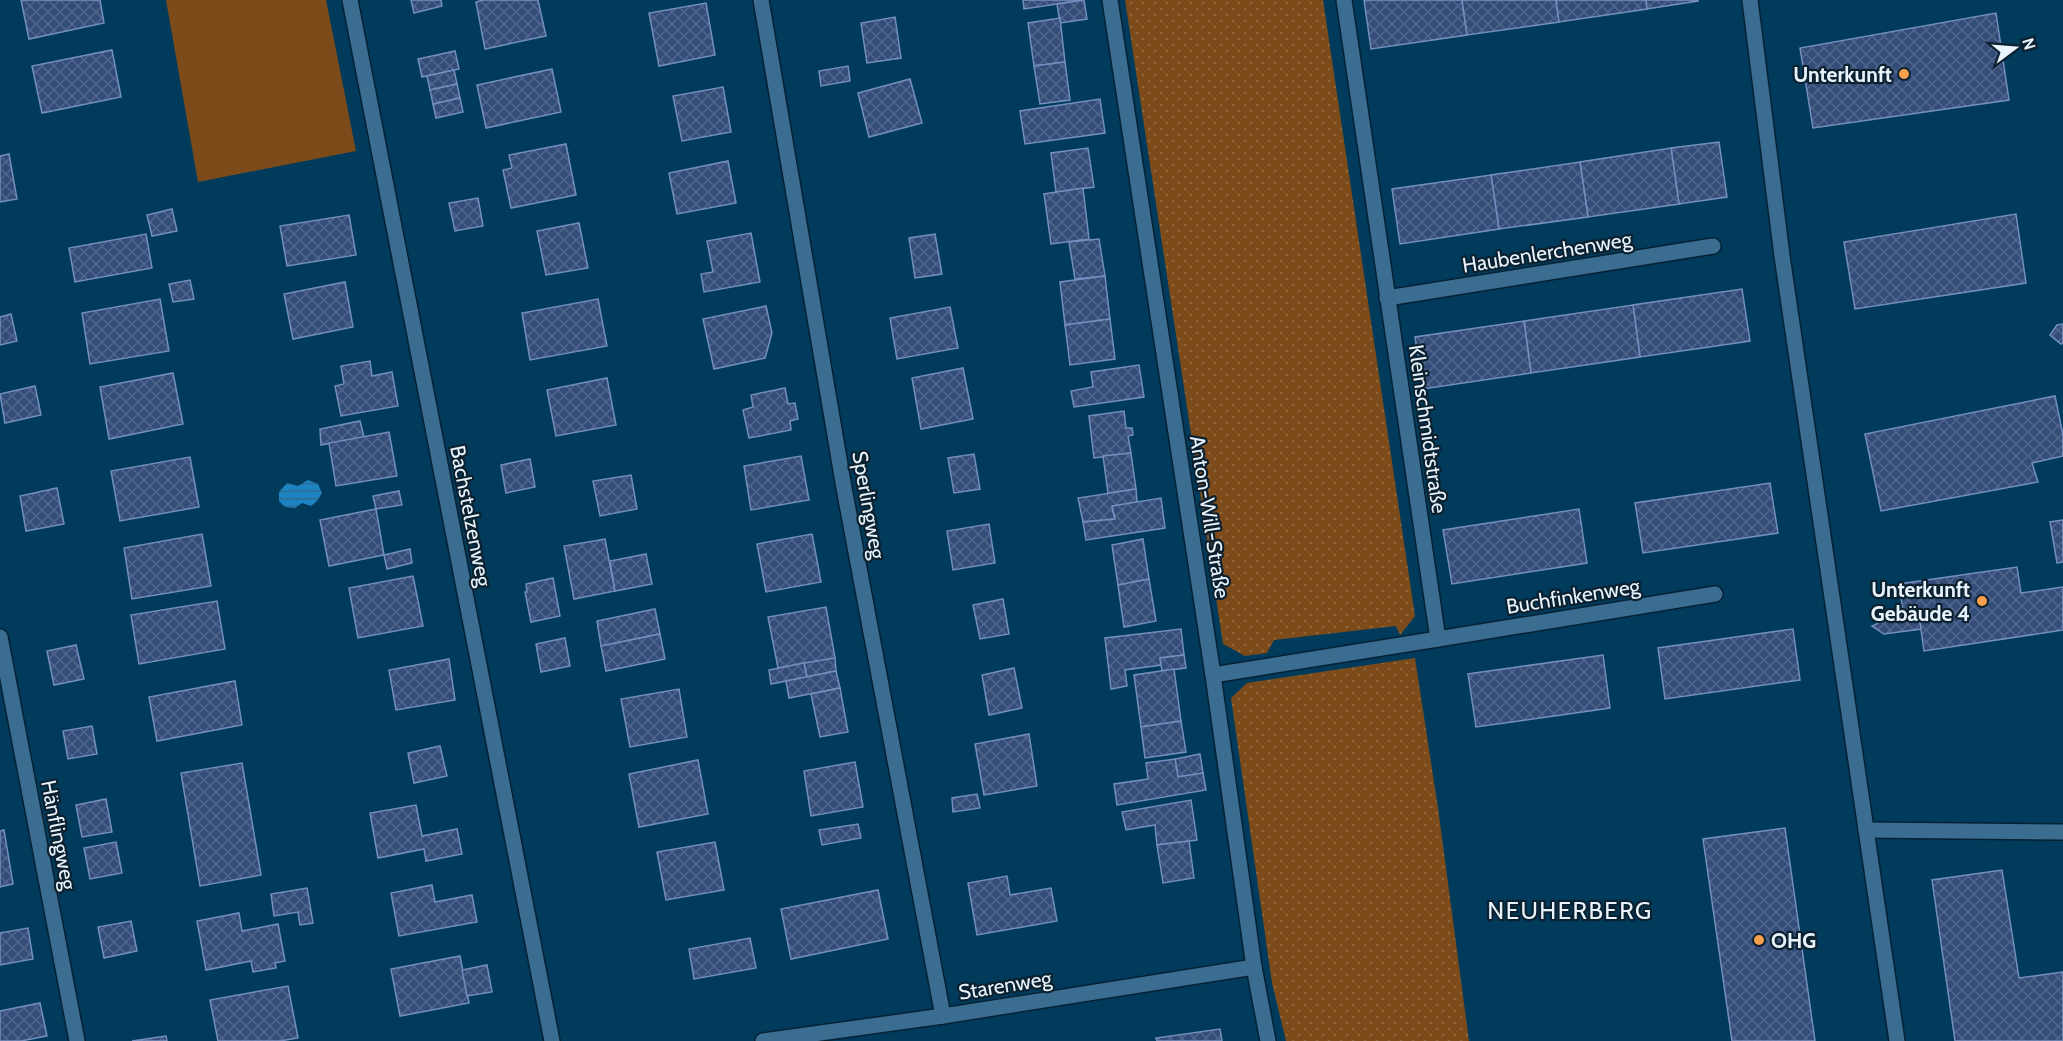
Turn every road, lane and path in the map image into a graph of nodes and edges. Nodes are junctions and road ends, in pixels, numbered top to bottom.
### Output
1 (350, 0) edge
2 (761, 0) edge
3 (1110, 0) edge
4 (1344, 0) edge
5 (1750, 0) edge
6 (1713, 246) dead end
7 (1388, 298) junction
8 (1715, 594) dead end
9 (0, 637) edge
10 (1438, 639) junction
11 (1213, 675) junction
12 (1866, 830) junction
13 (2063, 832) edge
14 (1254, 967) junction
15 (943, 1016) junction
16 (77, 1041) edge
17 (552, 1041) edge
18 (763, 1041) edge
19 (1268, 1041) edge
20 (1897, 1041) edge

1 - 17 street, Bachstelzenweg
2 - 15 street, Sperlingweg
3 - 11 street, Anton-Will-Straße
4 - 7 street, Kleinschmidtstraße
5 - 12 street
6 - 7 street, Haubenlerchenweg
7 - 10 street, Kleinschmidtstraße
8 - 10 street, Buchfinkenweg
9 - 16 street, Hänflingweg
10 - 11 street
11 - 14 street, Anton-Will-Straße
12 - 13 street
12 - 20 street
14 - 15 street, Starenweg
14 - 19 street, Anton-Will-Straße
15 - 18 street, Starenweg

